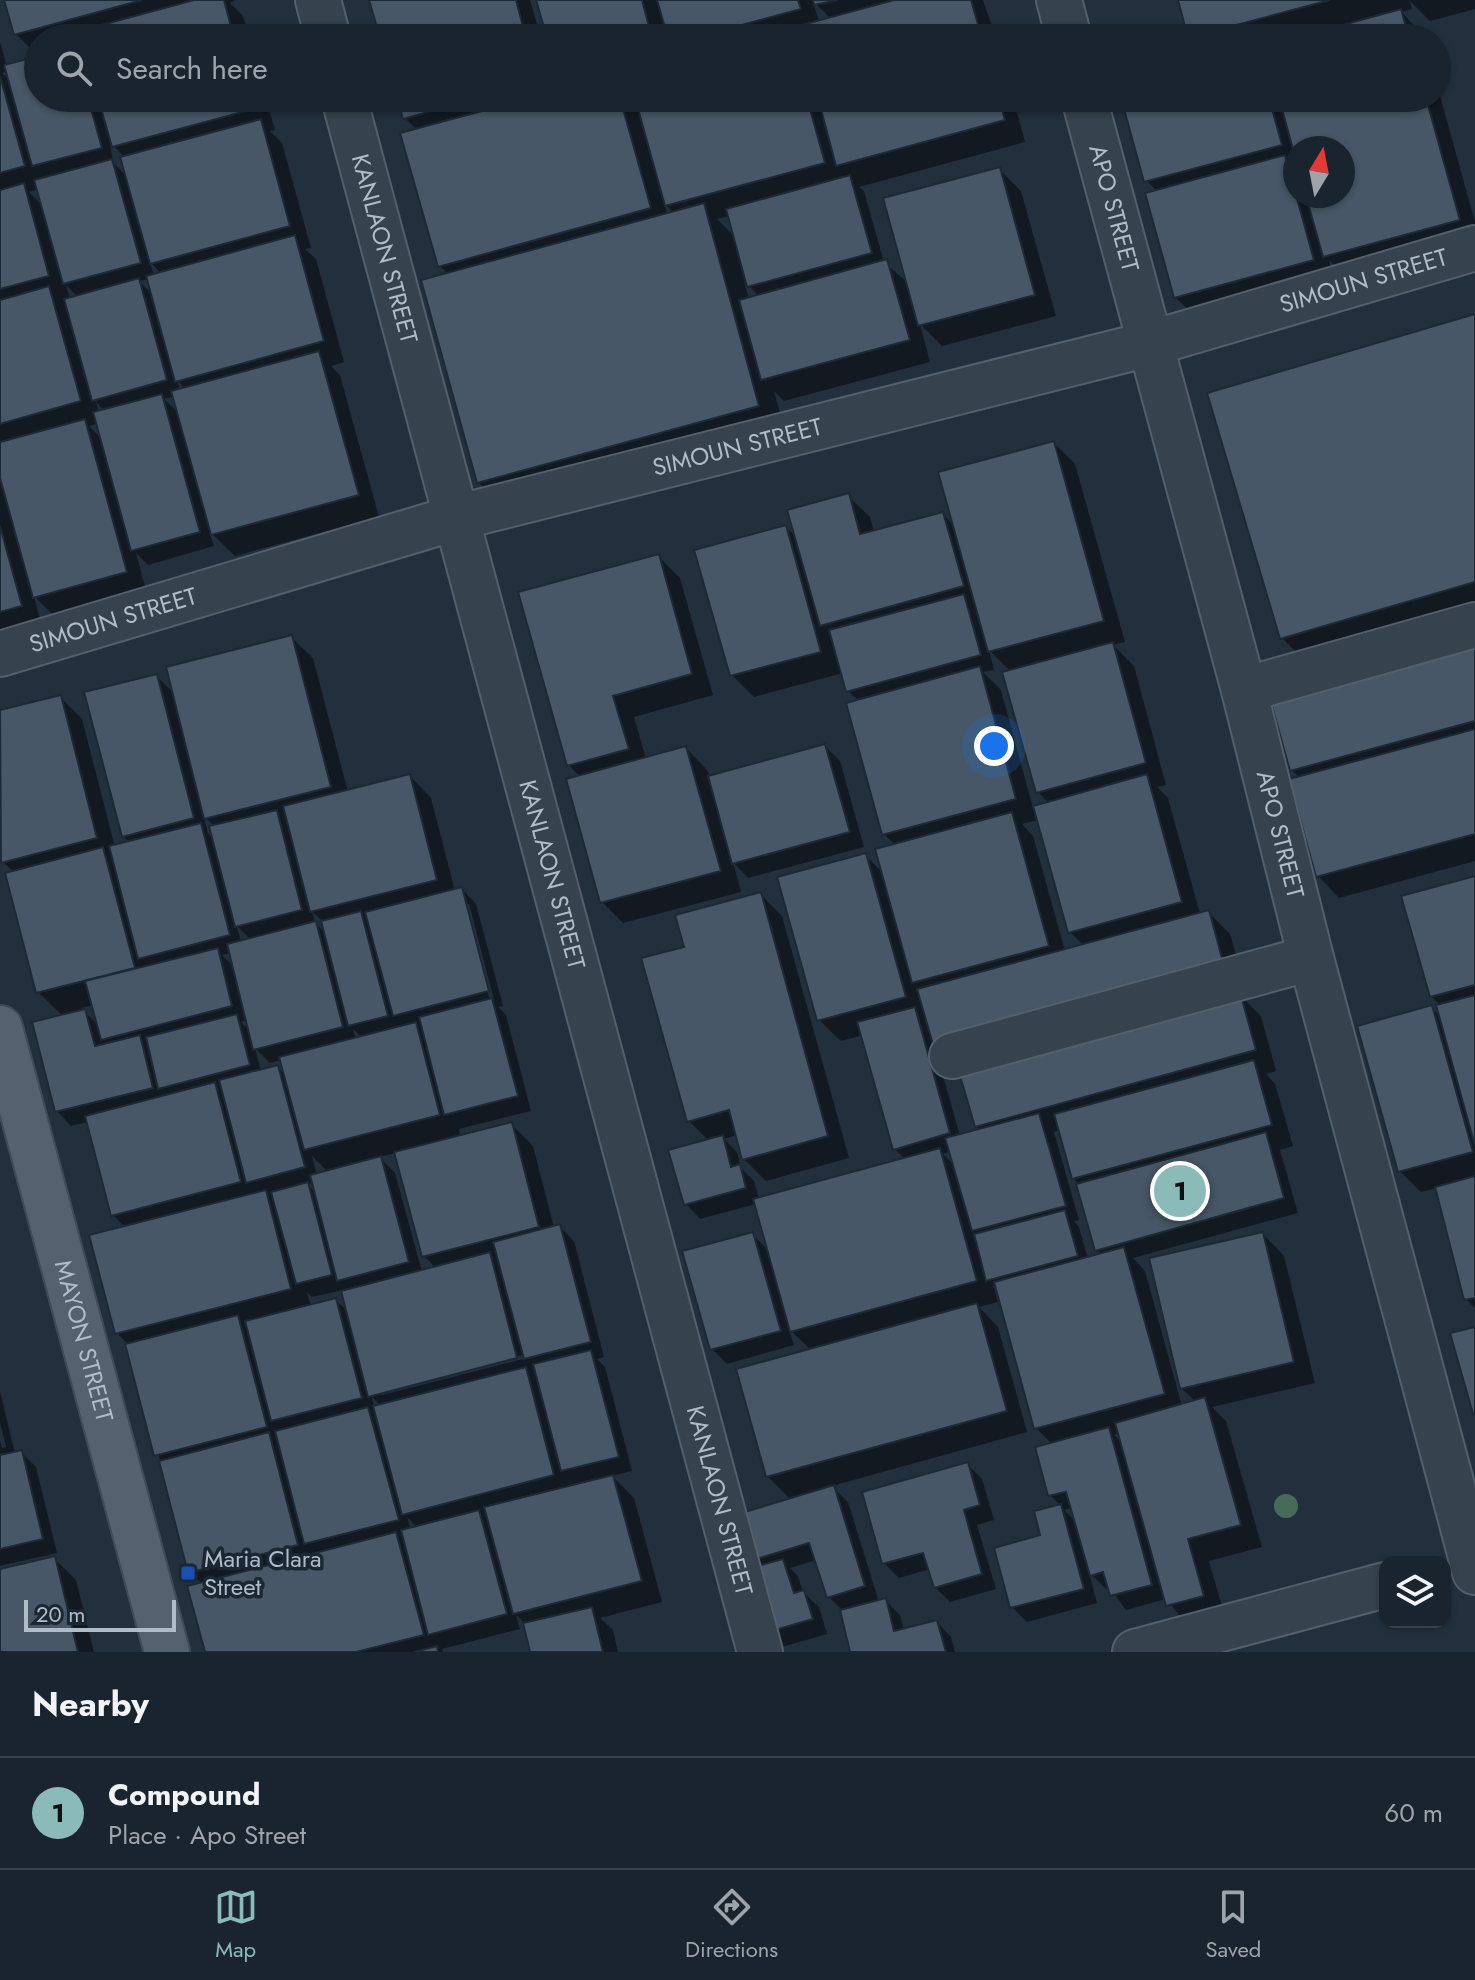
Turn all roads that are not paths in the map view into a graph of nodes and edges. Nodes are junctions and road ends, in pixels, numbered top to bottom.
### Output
1 (318, 0) edge
2 (1059, 0) edge
3 (324, 24) edge
4 (1065, 24) edge
5 (348, 112) edge
6 (1088, 112) edge
7 (1475, 248) edge
8 (1149, 344) junction
9 (455, 518) junction
10 (1475, 625) edge
11 (0, 654) edge
12 (1244, 690) junction
13 (1311, 958) junction
14 (0, 1028) edge
15 (952, 1056) dead end
16 (1467, 1566) edge
17 (1379, 1587) edge
18 (167, 1652) edge
19 (760, 1652) edge
20 (1135, 1652) edge

1 - 3 street
2 - 4 street
5 - 9 street, KANLAON STREET
6 - 8 street, APO STREET
7 - 8 street, SIMOUN STREET
8 - 9 street, SIMOUN STREET
8 - 12 street, APO STREET
9 - 11 street, SIMOUN STREET
9 - 19 street, KANLAON STREET
10 - 12 street
12 - 13 street, APO STREET
13 - 15 street
13 - 16 street, APO STREET
14 - 18 main road, MAYON STREET
17 - 20 street

